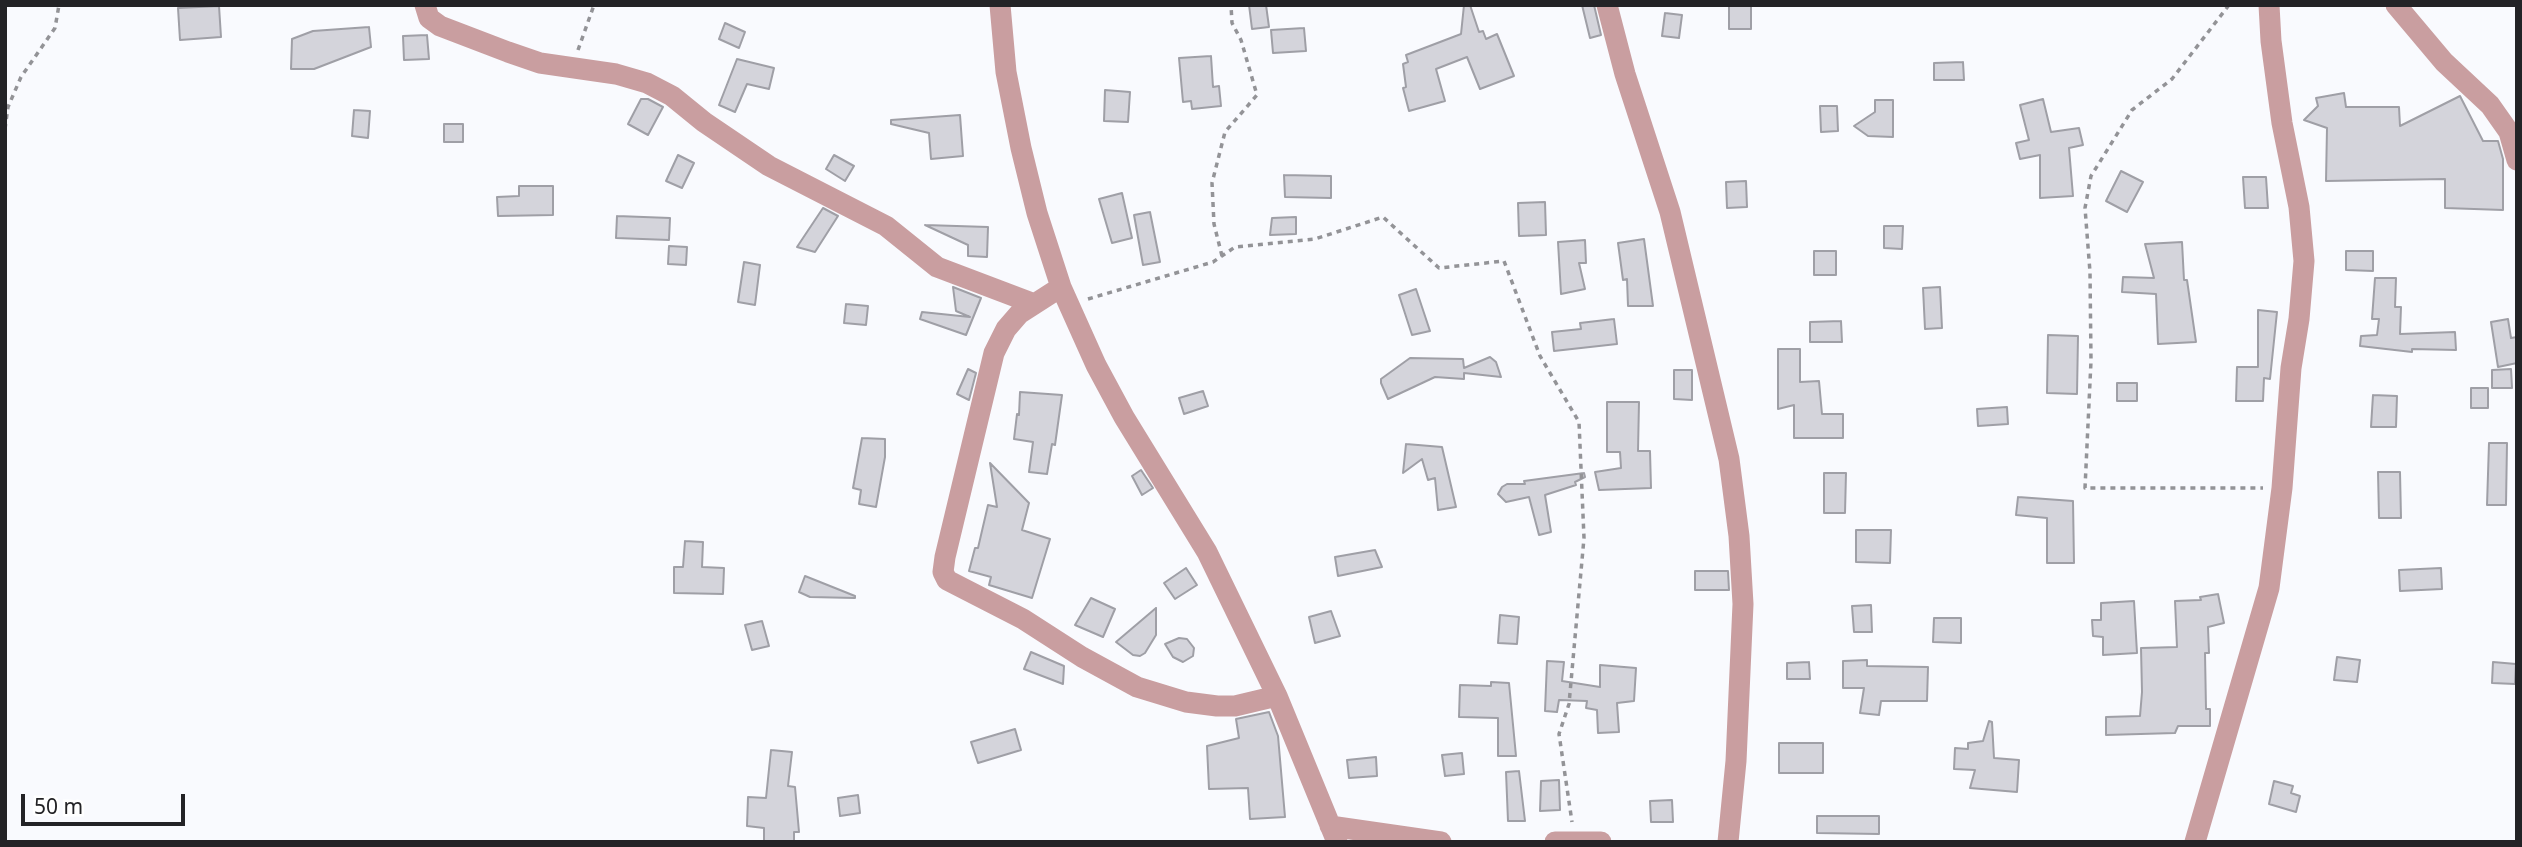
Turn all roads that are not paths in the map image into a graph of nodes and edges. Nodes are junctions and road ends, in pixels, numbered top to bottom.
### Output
1 (425, 5) edge
2 (1000, 5) edge
3 (1607, 5) edge
4 (2269, 5) edge
5 (2396, 5) edge
6 (2517, 160) edge
7 (1065, 296) junction
8 (1032, 303) junction
9 (1277, 695) junction
10 (1333, 834) edge
11 (1575, 841) edge
12 (1441, 842) edge
13 (1555, 842) edge
14 (1601, 842) edge
15 (1728, 842) edge
16 (2195, 842) edge

1 - 8 street
2 - 7 street
3 - 15 street
4 - 16 street
5 - 6 street
7 - 8 street
7 - 9 street
8 - 9 street
9 - 10 street
10 - 12 street
11 - 13 street
11 - 14 street

